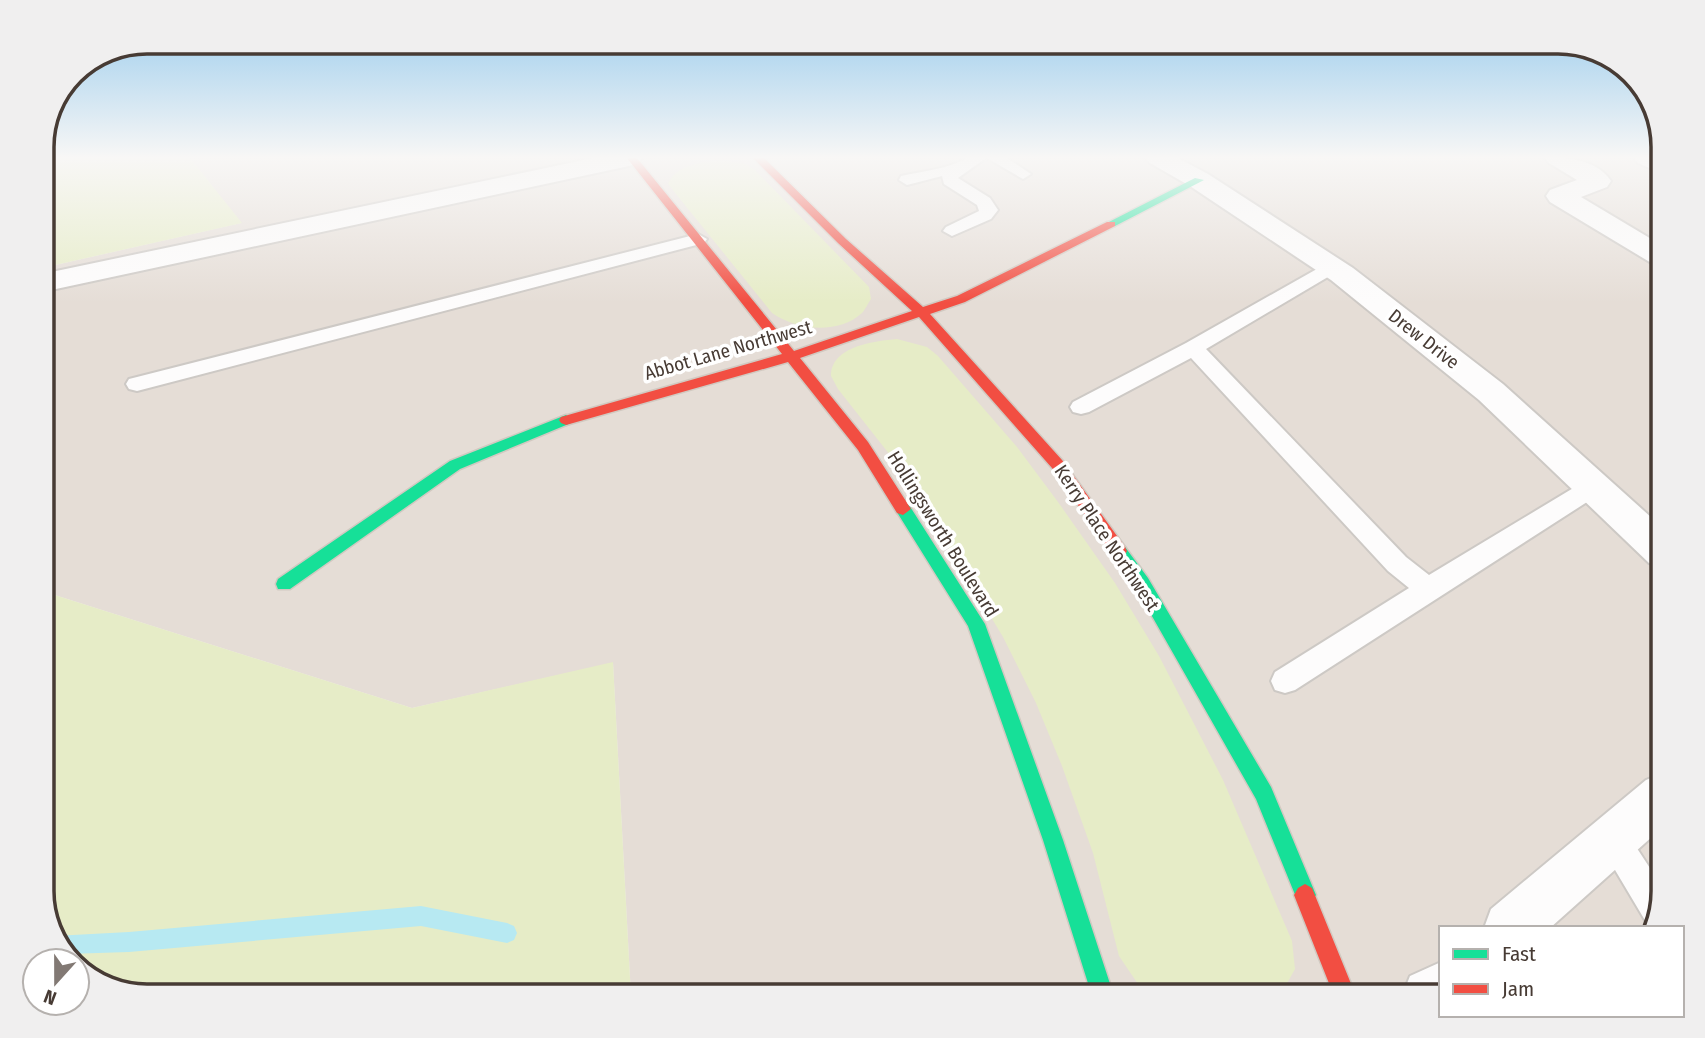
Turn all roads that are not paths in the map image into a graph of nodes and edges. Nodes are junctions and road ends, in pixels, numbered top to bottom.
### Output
1 (403, 206) edge
2 (671, 206) edge
3 (807, 206) edge
4 (987, 206) edge
5 (1146, 206) edge
6 (1239, 206) edge
7 (1577, 206) edge
8 (952, 231) dead end
9 (1651, 233) edge
10 (698, 239) junction
11 (1632, 240) junction
12 (1651, 251) edge
13 (1331, 267) junction
14 (54, 280) edge
15 (921, 312) junction
16 (1193, 348) junction
17 (792, 356) junction
18 (137, 384) dead end
19 (1081, 407) dead end
20 (1593, 487) junction
21 (1651, 540) edge
22 (284, 584) dead end
23 (1428, 589) junction
24 (1285, 681) dead end
25 (1651, 806) edge
26 (1612, 838) junction
27 (1650, 898) edge
28 (1512, 926) edge
29 (1099, 984) edge
30 (1340, 984) edge

1 - 14 street
2 - 10 street, Hollingsworth Boulevard
3 - 15 street, Kerry Place Northwest
4 - 8 lane
5 - 15 street, Abbot Lane Northwest
6 - 13 street, Drew Drive
7 - 11 street
9 - 11 street
10 - 17 street, Hollingsworth Boulevard
10 - 18 lane
11 - 12 street
13 - 16 lane
13 - 20 street, Drew Drive
15 - 17 street, Abbot Lane Northwest
15 - 30 street, Kerry Place Northwest
16 - 19 lane
16 - 23 lane
17 - 22 street, Abbot Lane Northwest
17 - 29 street, Hollingsworth Boulevard
20 - 21 street, Drew Drive
20 - 23 lane
23 - 24 lane
25 - 26 street
26 - 27 lane
26 - 28 street

